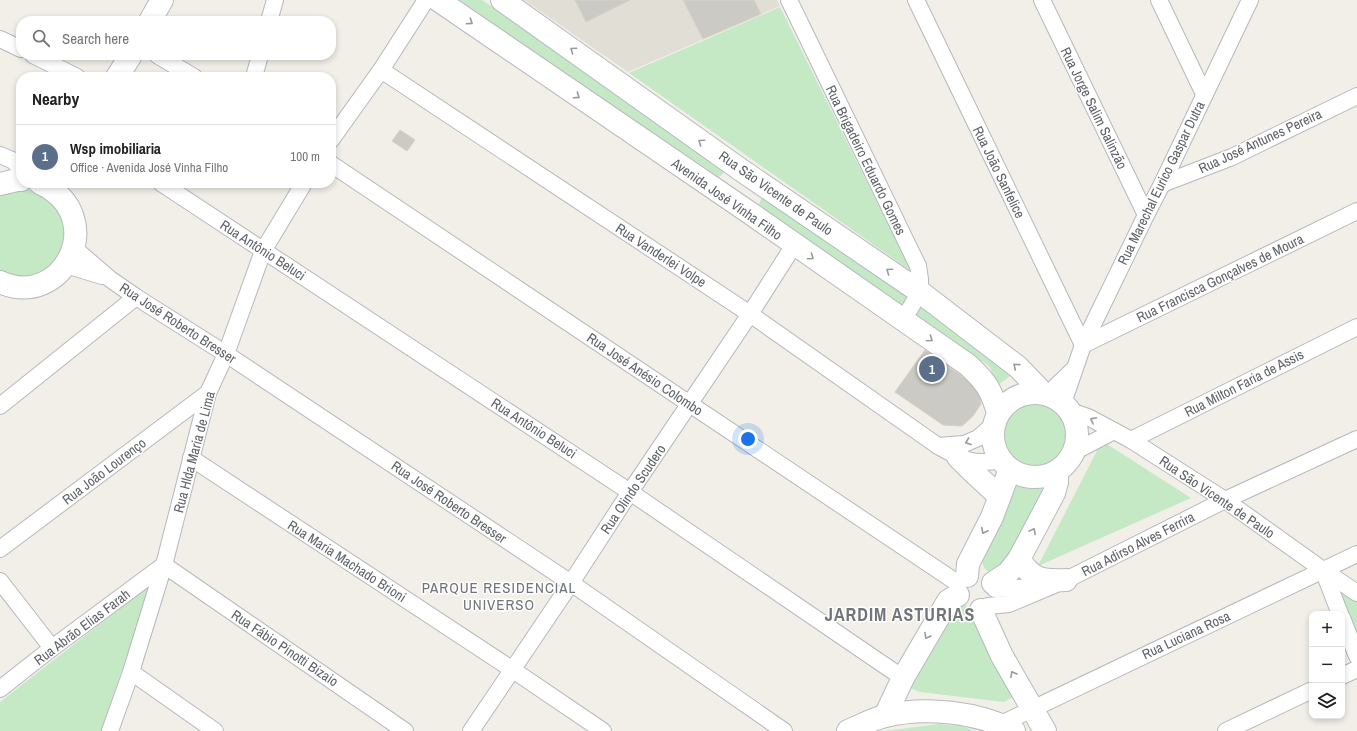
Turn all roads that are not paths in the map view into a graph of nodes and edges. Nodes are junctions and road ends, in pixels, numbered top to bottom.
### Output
1 (162, 0) edge
2 (275, 0) edge
3 (426, 0) edge
4 (438, 0) edge
5 (502, 0) edge
6 (789, 0) edge
7 (916, 0) edge
8 (1042, 0) edge
9 (1159, 0) edge
10 (1250, 0) edge
11 (153, 16) edge
12 (270, 16) edge
13 (0, 39) edge
14 (16, 47) edge
15 (43, 60) edge
16 (128, 60) edge
17 (166, 60) edge
18 (259, 60) edge
19 (381, 70) junction
20 (67, 72) edge
21 (120, 72) edge
22 (186, 72) edge
23 (255, 72) edge
24 (1204, 94) junction
25 (1357, 96) edge
26 (336, 133) edge
27 (0, 155) edge
28 (16, 164) edge
29 (336, 167) edge
30 (741, 170) junction
31 (1162, 184) junction
32 (765, 185) junction
33 (168, 188) edge
34 (301, 188) edge
35 (61, 189) edge
36 (724, 197) junction
37 (1357, 211) edge
38 (750, 213) junction
39 (1146, 216) junction
40 (794, 245) junction
41 (263, 251) junction
42 (70, 256) junction
43 (0, 282) edge
44 (920, 292) junction
45 (136, 297) junction
46 (750, 314) junction
47 (903, 320) junction
48 (1357, 327) edge
49 (1083, 345) junction
50 (226, 354) junction
51 (208, 393) junction
52 (1056, 401) junction
53 (690, 404) junction
54 (0, 406) edge
55 (996, 419) junction
56 (1114, 431) junction
57 (1357, 439) edge
58 (1131, 440) junction
59 (938, 446) junction
60 (1074, 452) junction
61 (958, 457) junction
62 (191, 458) junction
63 (1005, 465) junction
64 (1057, 472) junction
65 (630, 492) junction
66 (1000, 496) junction
67 (1225, 500) junction
68 (0, 549) edge
69 (1357, 554) edge
70 (1019, 559) junction
71 (164, 565) junction
72 (1323, 570) junction
73 (0, 581) edge
74 (571, 583) junction
75 (1058, 584) junction
76 (961, 585) junction
77 (1357, 593) edge
78 (989, 597) junction
79 (1339, 611) edge
80 (1345, 626) edge
81 (52, 648) junction
82 (1357, 656) edge
83 (1357, 669) edge
84 (513, 670) junction
85 (131, 672) junction
86 (1345, 675) edge
87 (903, 678) junction
88 (0, 689) edge
89 (1309, 691) edge
90 (1017, 715) edge
91 (885, 716) junction
92 (110, 731) edge
93 (215, 731) edge
94 (406, 731) edge
95 (471, 731) edge
96 (603, 731) edge
97 (784, 731) edge
98 (848, 731) edge
99 (1045, 731) edge
100 (1226, 731) edge

1 - 11 street
2 - 12 street
3 - 19 street
4 -> 36 street, Avenida José Vinha Filho
30 -> 5 street, Rua São Vicente de Paulo
6 - 44 street, Rua Brigadeiro Eduardo Gomes
7 - 49 street, Rua João Sanfelice
8 - 39 street, Rua Jorge Salim Salinzão
9 - 24 street
10 - 24 street, Rua Marechal Eurico Gaspar Dutra
13 - 14 street
15 - 20 street
16 - 21 street
17 - 22 street
18 - 23 street
19 - 26 street
19 - 46 street, Rua Vanderlei Volpe
24 - 31 street, Rua Marechal Eurico Gaspar Dutra
25 - 31 street, Rua José Antunes Pereira
27 - 28 street
29 - 53 street, Rua José Anésio Colombo
30 - 32 street, Rua São Vicente de Paulo
30 - 36 street
31 - 39 street, Rua Marechal Eurico Gaspar Dutra
32 - 38 street
44 -> 32 street, Rua São Vicente de Paulo
33 - 41 street, Rua Antônio Beluci
34 - 41 street, Rua Hlda Maria de Lima
35 - 42 street
36 - 38 street, Avenida José Vinha Filho
37 - 49 street, Rua Francisca Gonçalves de Moura
38 - 40 street, Avenida José Vinha Filho
39 - 49 street, Rua Marechal Eurico Gaspar Dutra
40 - 46 street, Rua Olindo Scudero
40 -> 47 street, Avenida José Vinha Filho
41 - 50 street, Rua Hlda Maria de Lima
41 - 65 street, Rua Antônio Beluci
42 - 43 street
42 - 45 street, Rua José Roberto Bresser
44 - 47 street
52 -> 44 street, Rua São Vicente de Paulo
45 - 50 street, Rua José Roberto Bresser
45 - 54 street
46 - 53 street, Rua Olindo Scudero
46 - 59 street, Rua Vanderlei Volpe
47 -> 55 street, Avenida José Vinha Filho
48 - 58 street, Rua Milton Faria de Assis
49 - 52 street, Rua Marechal Eurico Gaspar Dutra
50 - 51 street, Rua Hlda Maria de Lima
50 - 74 street, Rua José Roberto Bresser
51 - 62 street, Rua Hlda Maria de Lima
51 - 68 street, Rua João Lourenço
52 - 55 street
56 -> 52 street, Rua São Vicente de Paulo
52 - 60 street
53 - 65 street, Rua Olindo Scudero
53 - 76 street, Rua José Anésio Colombo
55 -> 59 street
55 - 63 street
56 - 58 street, Rua São Vicente de Paulo
56 - 60 street
57 - 67 street, Rua Adirso Alves Ferrira
58 - 67 street, Rua São Vicente de Paulo
59 - 61 street, Rua Vanderlei Volpe
60 - 64 street
61 - 63 street, Rua Vanderlei Volpe
61 - 66 street
62 - 71 street, Rua Hlda Maria de Lima
62 - 84 street, Rua Maria Machado Brioni
63 - 64 street
63 - 66 street
70 -> 64 street
65 - 74 street, Rua Olindo Scudero
65 - 87 street, Rua Antônio Beluci
66 -> 76 street
67 - 72 street, Rua São Vicente de Paulo
67 - 75 street, Rua Adirso Alves Ferrira
69 - 72 street, Rua Luciana Rosa
70 - 75 street
70 - 78 street
71 - 81 street, Rua Abrão Elias Farah
71 - 85 street, Rua Hlda Maria de Lima
71 - 94 street, Rua Fábio Pinotti Bizaio
72 - 77 street, Rua São Vicente de Paulo
72 - 79 street
72 - 90 street, Rua Luciana Rosa
73 - 81 street
74 - 84 street, Rua Olindo Scudero
74 - 97 street, Rua José Roberto Bresser
75 - 78 street, Rua Adirso Alves Ferrira
76 - 78 street
76 - 78 street
76 -> 87 street
90 -> 78 street
80 - 82 street
81 - 88 street, Rua Abrão Elias Farah
83 - 86 street
84 - 95 street, Rua Olindo Scudero
84 - 96 street, Rua Maria Machado Brioni
85 - 92 street, Rua Hlda Maria de Lima
85 - 93 street
87 - 91 street
89 - 100 street
90 - 91 street
90 - 99 street
91 - 98 street

